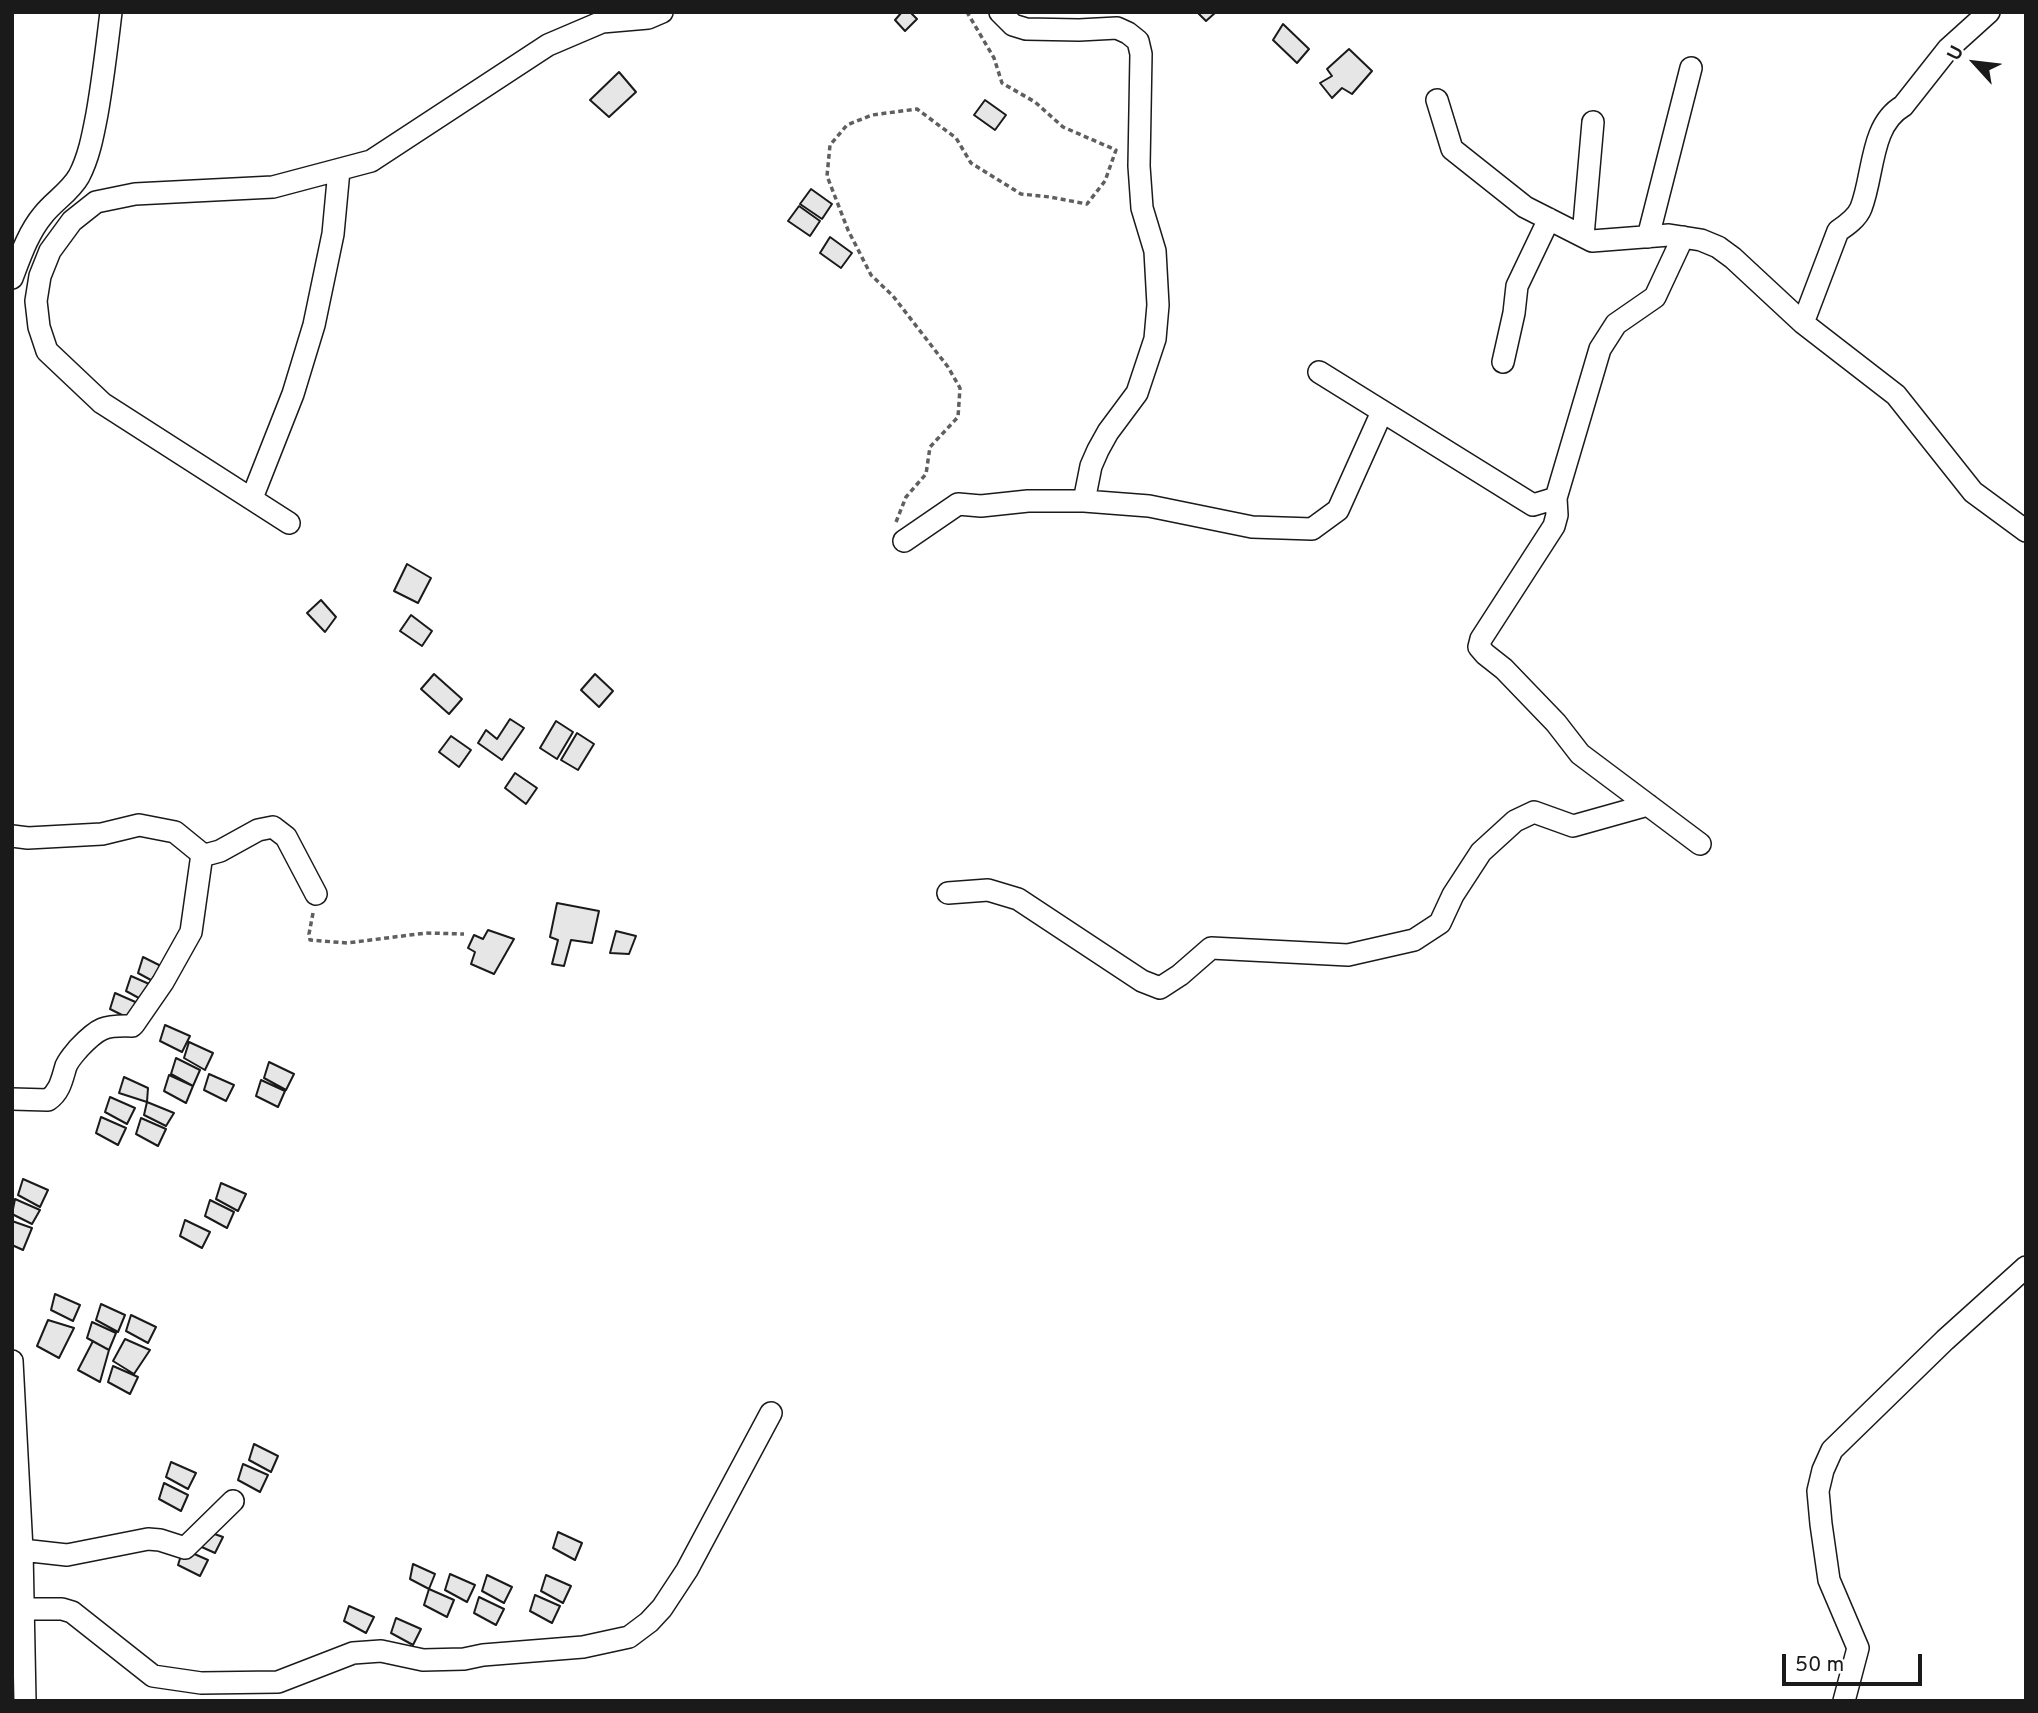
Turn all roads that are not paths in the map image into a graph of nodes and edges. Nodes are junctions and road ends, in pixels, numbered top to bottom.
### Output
1 (111, 12) edge
2 (662, 12) edge
3 (1000, 12) edge
4 (1989, 12) edge
5 (582, 20) edge
6 (1691, 68) dead end
7 (1437, 100) dead end
8 (1593, 122) dead end
9 (338, 170) junction
10 (1549, 219) junction
11 (1583, 236) junction
12 (1648, 237) junction
13 (1683, 237) junction
14 (12, 278) edge
15 (1803, 323) junction
16 (1503, 362) dead end
17 (1319, 372) dead end
18 (1382, 412) junction
19 (252, 498) junction
20 (1556, 498) junction
21 (1084, 500) junction
22 (289, 523) dead end
23 (2026, 531) edge
24 (904, 541) road end
25 (1648, 805) junction
26 (12, 835) edge
27 (1700, 844) dead end
28 (202, 854) junction
29 (948, 893) dead end
30 (316, 894) road end
31 (12, 1099) edge
32 (2026, 1267) edge
33 (12, 1361) edge
34 (771, 1413) dead end
35 (16, 1492) edge
36 (233, 1501) dead end
37 (23, 1550) junction
38 (22, 1608) junction
39 (25, 1701) edge
40 (1844, 1701) edge

1 - 14 street
2 - 5 street
3 - 21 street
4 - 15 street
5 - 9 street
6 - 12 street
7 - 10 street
8 - 11 street
9 - 19 street
9 - 19 street
10 - 11 street
10 - 16 street
11 - 12 street
12 - 13 street
13 - 15 street
13 - 20 street
15 - 23 street
17 - 18 street
18 - 20 street
18 - 21 street
19 - 22 street
20 - 25 street
21 - 24 street
25 - 27 street
25 - 29 street
26 - 28 street
28 - 30 street
28 - 31 street
32 - 40 street
33 - 35 street
34 - 38 street
35 - 37 street
36 - 37 street
37 - 38 street
38 - 39 street

